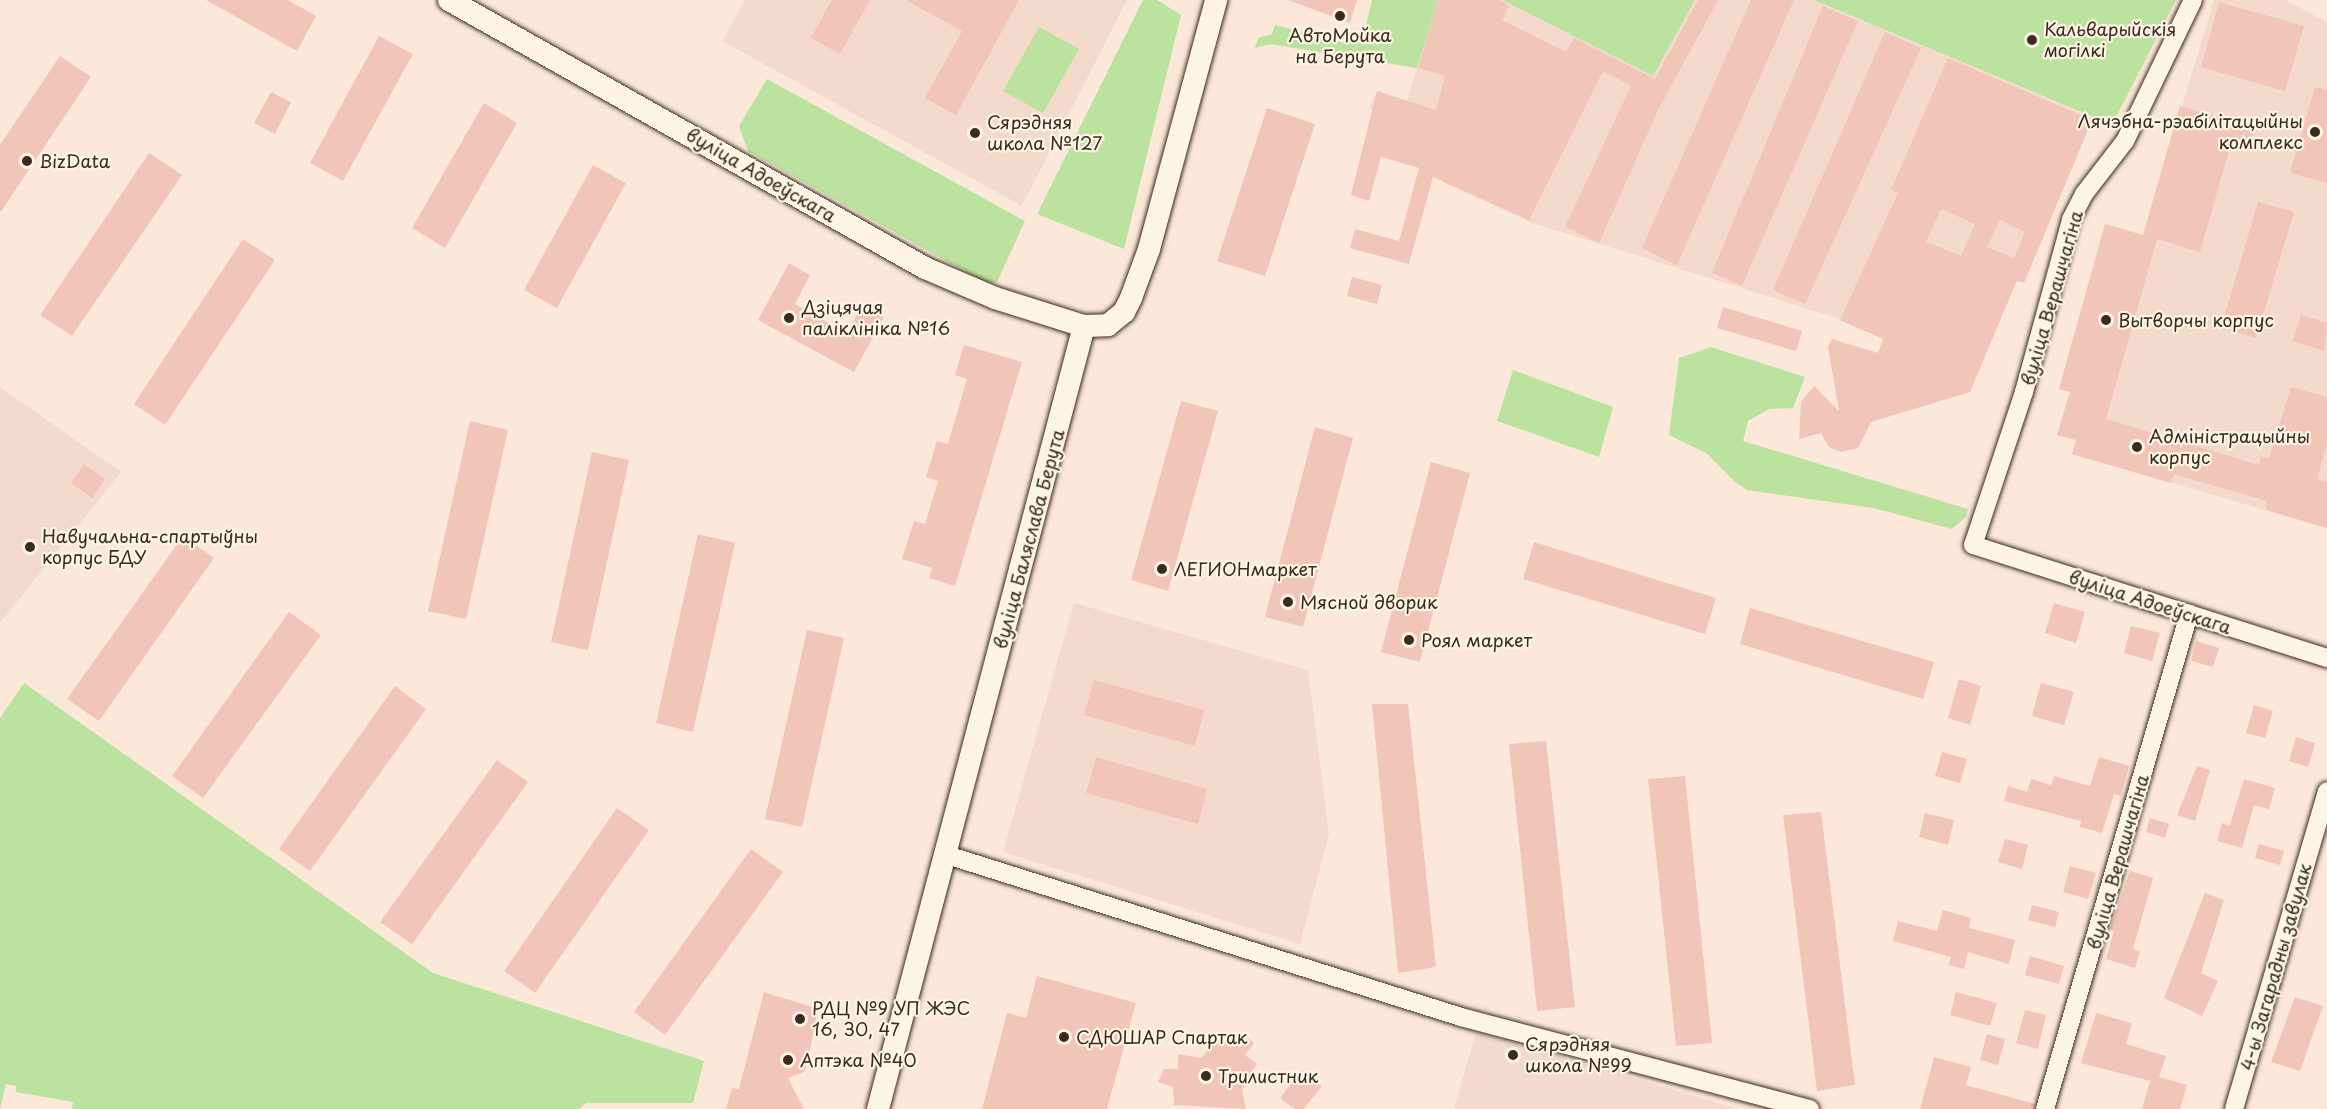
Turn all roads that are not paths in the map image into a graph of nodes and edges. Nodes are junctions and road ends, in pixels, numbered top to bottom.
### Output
1 (449, 0) edge
2 (1216, 0) edge
3 (2193, 0) edge
4 (1084, 326) junction
5 (1973, 545) joint
6 (2189, 614) junction
7 (2327, 658) edge
8 (2327, 791) edge
9 (947, 855) junction
10 (878, 1109) edge
11 (1810, 1109) edge
12 (2045, 1109) edge
13 (2234, 1109) edge

1 - 4 street, вуліца Адоеўскага
2 - 4 street
3 - 5 street, вуліца Верашчагіна
4 - 9 street, вуліца Баляслава Берута
5 - 6 street, вуліца Адоеўскага
6 - 7 street, вуліца Адоеўскага
6 - 12 street, вуліца Верашчагіна
8 - 13 street, 4-ы Загарадны завулак
9 - 10 street, вуліца Баляслава Берута
9 - 11 street

